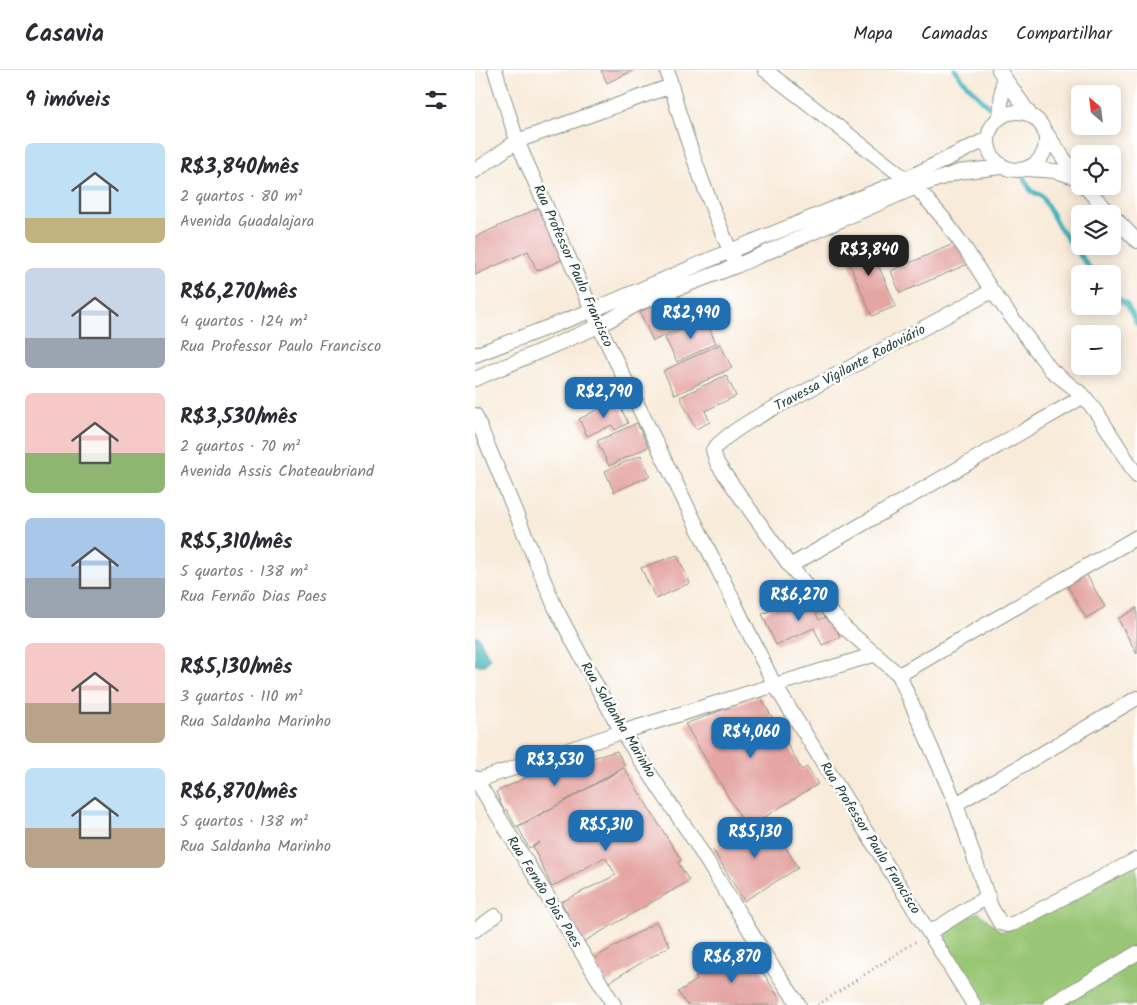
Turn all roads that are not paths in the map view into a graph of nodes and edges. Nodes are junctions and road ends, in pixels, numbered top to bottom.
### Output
1 (495, 70) edge
2 (667, 70) edge
3 (765, 70) edge
4 (1001, 74) edge
5 (671, 86) junction
6 (1031, 116) junction
7 (1000, 118) junction
8 (1043, 128) junction
9 (987, 139) junction
10 (517, 141) junction
11 (1002, 167) junction
12 (1071, 168) edge
13 (1027, 169) junction
14 (475, 171) edge
15 (1071, 178) edge
16 (911, 183) junction
17 (1093, 195) edge
18 (1102, 205) edge
19 (1121, 225) edge
20 (1137, 242) edge
21 (730, 251) junction
22 (736, 266) junction
23 (992, 292) junction
24 (593, 310) junction
25 (599, 326) junction
26 (475, 354) edge
27 (475, 379) edge
28 (1083, 396) junction
29 (475, 415) edge
30 (1137, 476) edge
31 (1137, 537) edge
32 (790, 566) junction
33 (876, 654) junction
34 (899, 675) junction
35 (774, 684) junction
36 (1137, 698) edge
37 (622, 732) junction
38 (475, 780) edge
39 (956, 804) junction
40 (1137, 859) edge
41 (988, 896) junction
42 (495, 916) dead end
43 (475, 930) edge
44 (929, 933) junction
45 (1137, 953) edge
46 (614, 1005) edge
47 (799, 1005) edge
48 (974, 1005) edge
49 (1050, 1005) edge

1 - 10 street, Rua Professor Paulo Francisco
2 - 5 street
3 - 16 street
4 - 6 street
4 - 7 street
5 - 10 street
5 - 21 street
6 - 7 street
6 - 8 street
7 - 9 street
8 - 12 street
8 - 13 street
9 - 11 street
9 - 16 street
10 - 14 street
10 - 24 street, Rua Professor Paulo Francisco
11 - 13 street
11 - 16 street
13 - 15 street
16 - 21 street
16 - 22 street
16 - 23 street
17 - 18 street
19 - 20 street
21 - 22 street
21 - 24 street
22 - 25 street
23 - 28 street
23 - 32 street, Travessa Vigilante Rodoviário
24 - 25 street, Rua Professor Paulo Francisco
24 - 26 street
25 - 27 street
25 - 35 street, Rua Professor Paulo Francisco
28 - 30 street
28 - 32 street
29 - 37 street, Rua Saldanha Marinho
31 - 34 street
32 - 33 street
33 - 34 street
33 - 35 street
34 - 39 street
35 - 37 street
35 - 44 street, Rua Professor Paulo Francisco
36 - 39 street
37 - 38 street
37 - 47 street, Rua Saldanha Marinho
38 - 46 street, Rua Fernão Dias Paes
39 - 41 street
40 - 41 street
41 - 44 street
42 - 43 street
44 - 48 street, Rua Professor Paulo Francisco
45 - 49 street

